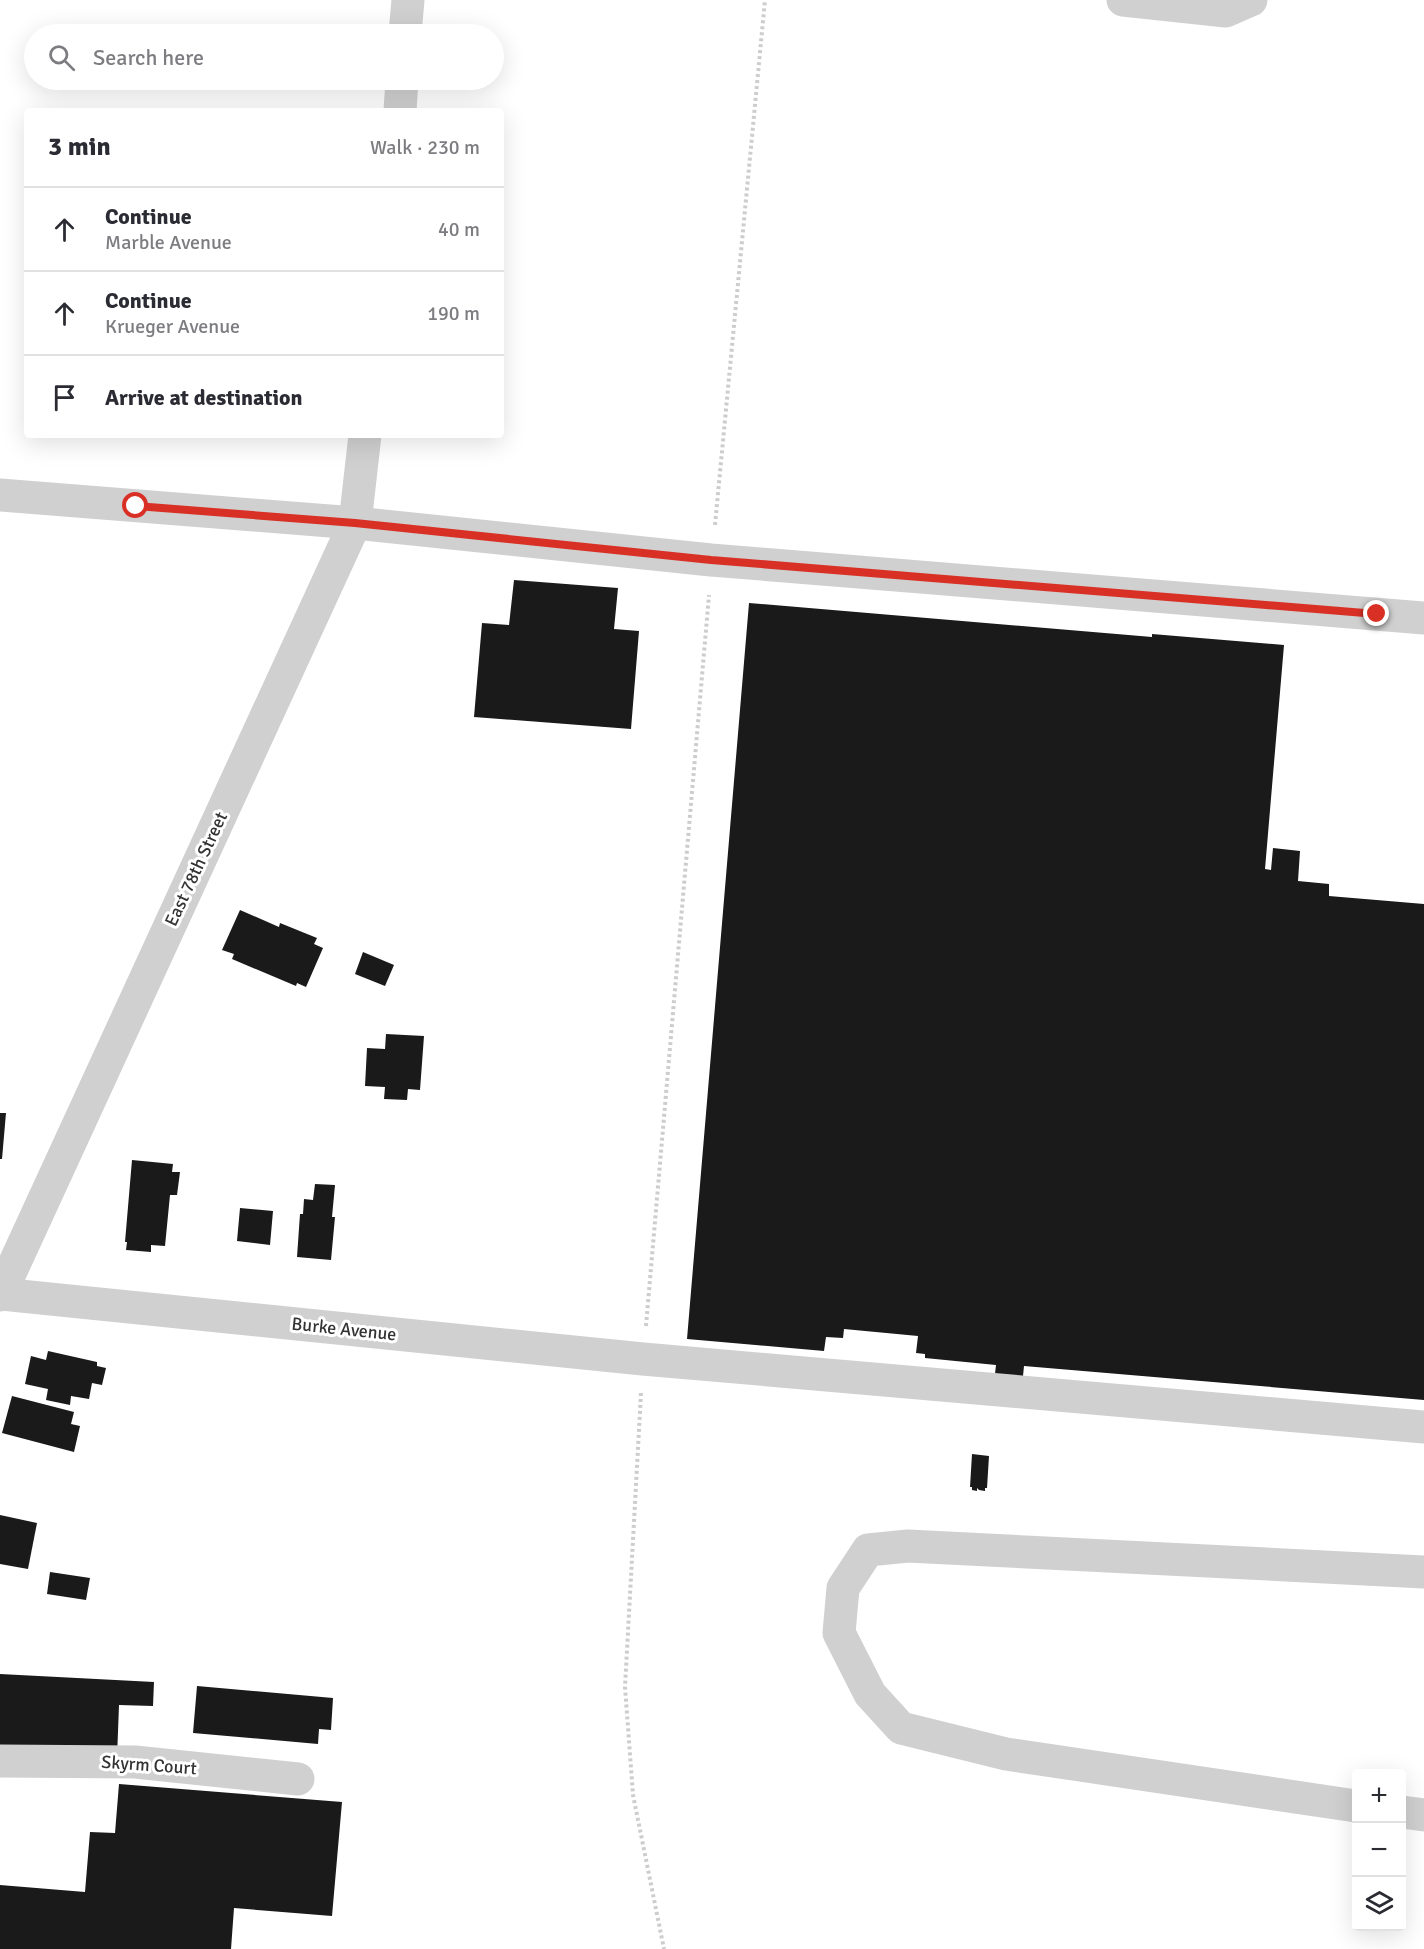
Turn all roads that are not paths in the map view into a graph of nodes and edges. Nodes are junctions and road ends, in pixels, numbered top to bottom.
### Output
1 (408, 0) edge
2 (1123, 0) edge
3 (1251, 0) edge
4 (406, 24) edge
5 (401, 90) edge
6 (400, 108) edge
7 (364, 438) edge
8 (0, 495) edge
9 (355, 523) junction
10 (1424, 618) edge
11 (0, 1294) edge
12 (1424, 1426) edge
13 (1424, 1572) edge
14 (0, 1761) edge
15 (298, 1779) dead end
16 (1352, 1805) edge
17 (1406, 1813) edge
18 (1424, 1815) edge

1 - 4 street
2 - 3 street
5 - 6 street
7 - 9 street, East 78th Street
8 - 9 street
9 - 10 street
9 - 11 street, East 78th Street
11 - 12 street, Burke Avenue
13 - 16 street
14 - 15 street, Skyrm Court
17 - 18 street

